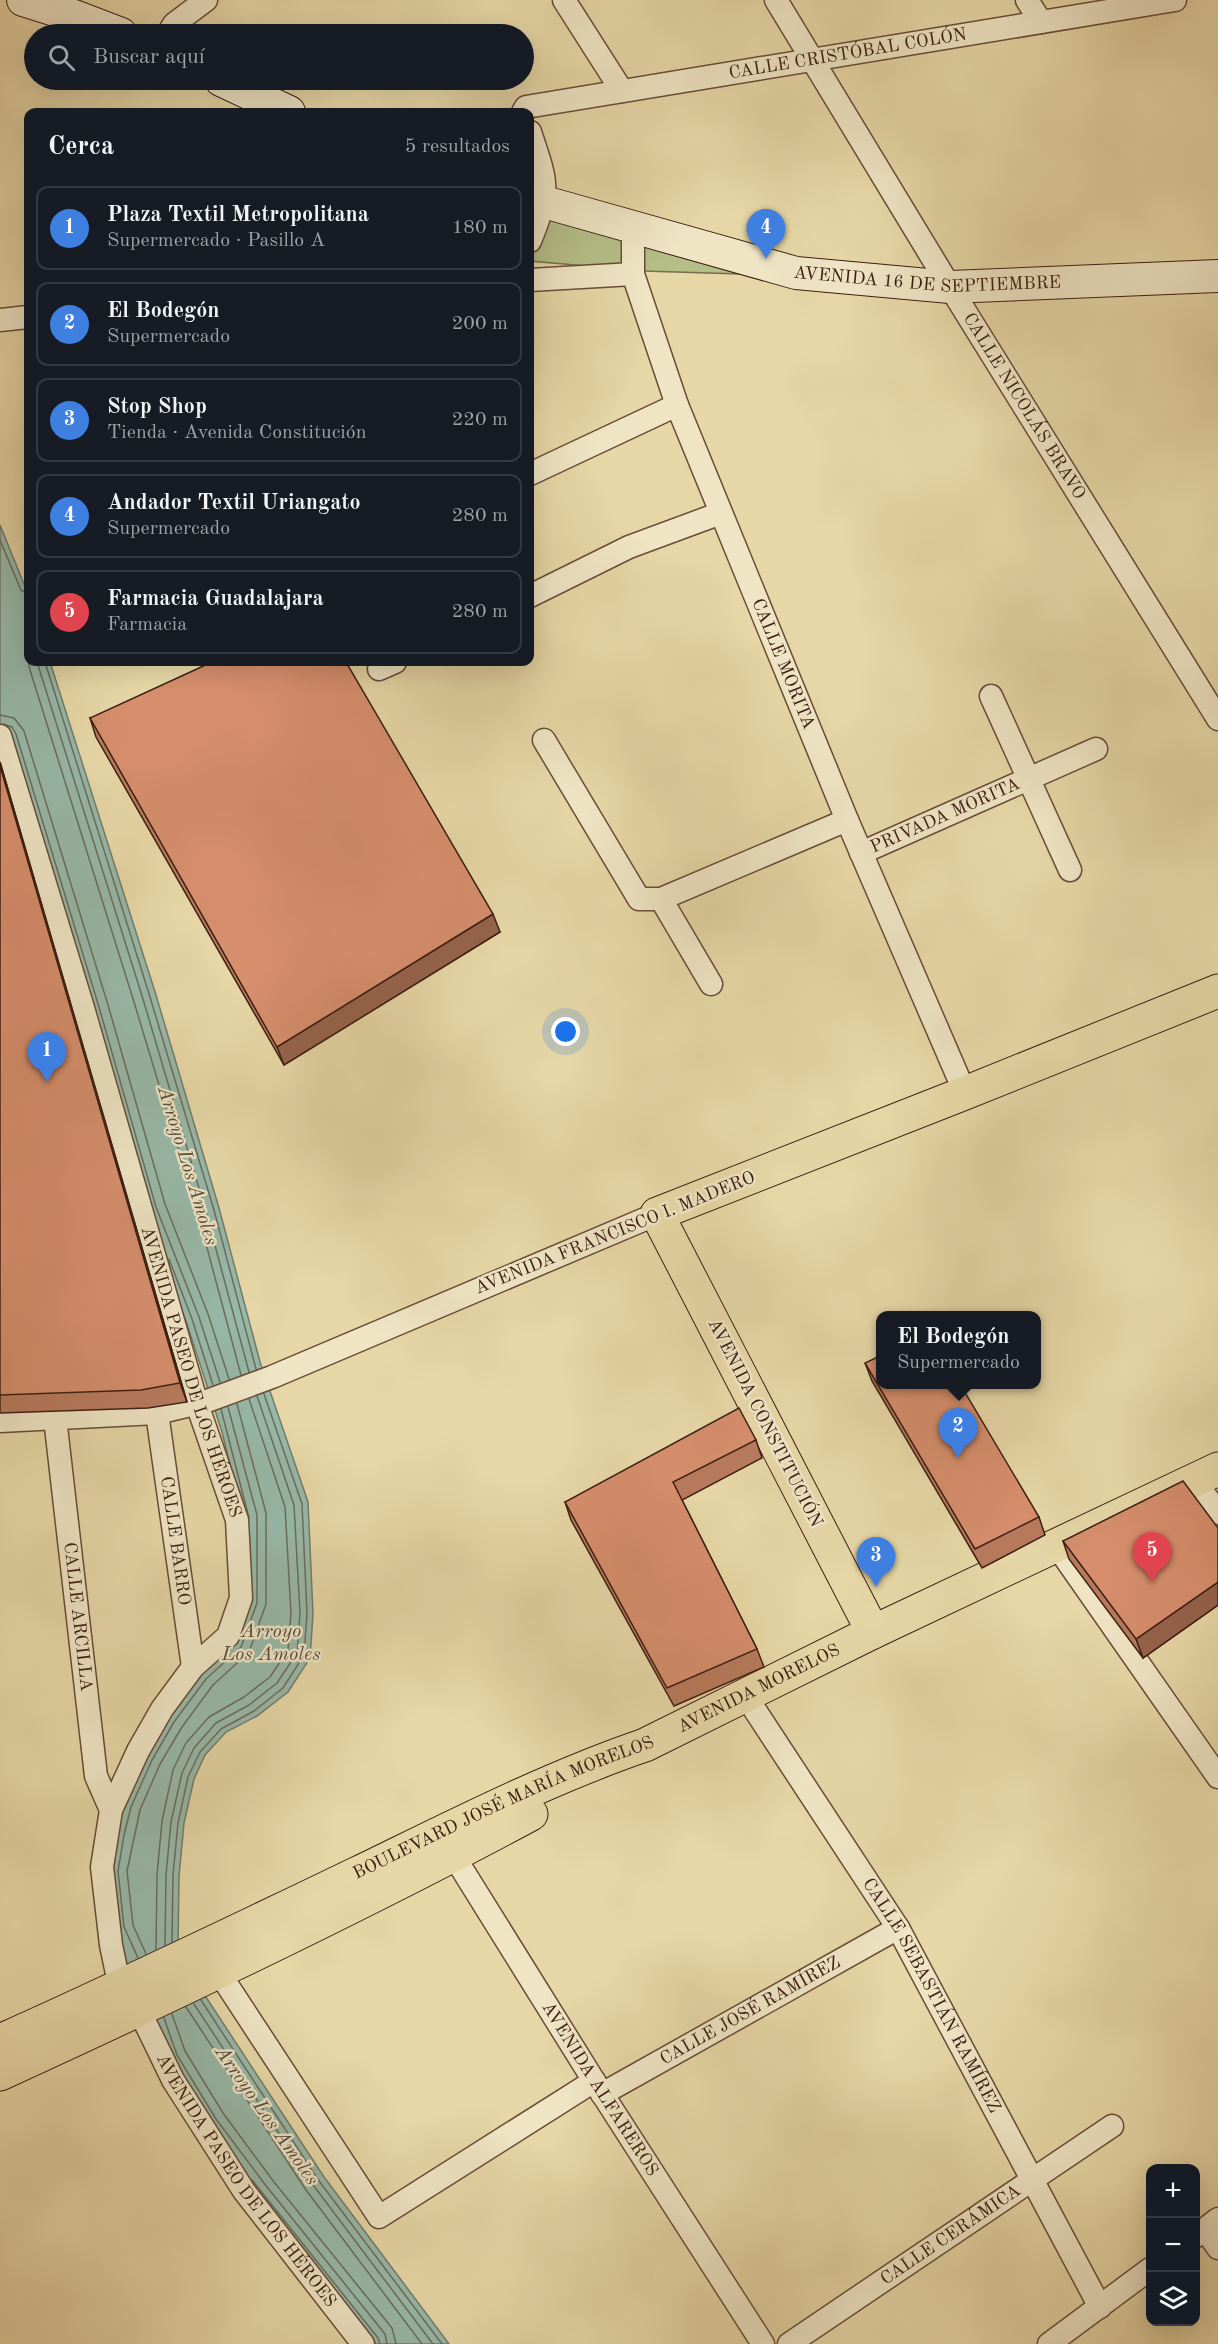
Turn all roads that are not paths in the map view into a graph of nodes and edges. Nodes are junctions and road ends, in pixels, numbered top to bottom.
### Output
1 (23, 0) edge
2 (206, 0) edge
3 (564, 0) edge
4 (776, 0) edge
5 (1027, 0) edge
6 (1174, 0) edge
7 (1041, 22) junction
8 (95, 24) edge
9 (174, 24) edge
10 (813, 61) junction
11 (242, 90) edge
12 (622, 91) junction
13 (280, 108) edge
14 (525, 108) edge
15 (534, 144) edge
16 (537, 200) edge
17 (534, 218) edge
18 (633, 226) junction
19 (633, 274) junction
20 (1218, 276) edge
21 (534, 280) edge
22 (950, 287) junction
23 (24, 317) edge
24 (0, 320) edge
25 (677, 405) junction
26 (534, 472) edge
27 (721, 513) junction
28 (534, 594) edge
29 (991, 696) dead end
30 (1218, 719) edge
31 (0, 736) edge
32 (543, 740) dead end
33 (1095, 749) dead end
34 (1030, 780) junction
35 (847, 820) junction
36 (861, 853) junction
37 (1070, 870) dead end
38 (661, 899) junction
39 (711, 984) dead end
40 (1218, 991) edge
41 (964, 1093) junction
42 (657, 1214) junction
43 (161, 1388) edge
44 (93, 1394) edge
45 (21, 1398) edge
46 (202, 1402) junction
47 (163, 1412) junction
48 (100, 1416) junction
49 (56, 1418) junction
50 (28, 1419) junction
51 (0, 1421) edge
52 (1206, 1475) edge
53 (1218, 1513) edge
54 (1056, 1545) junction
55 (873, 1632) junction
56 (193, 1667) junction
57 (745, 1695) junction
58 (645, 1745) joint
59 (1218, 1777) edge
60 (111, 1810) junction
61 (447, 1845) junction
62 (898, 1928) junction
63 (205, 1967) junction
64 (134, 1997) junction
65 (7, 2049) edge
66 (598, 2087) junction
67 (1112, 2126) dead end
68 (1032, 2181) junction
69 (1206, 2228) edge
70 (1218, 2248) edge
71 (1146, 2272) edge
72 (1100, 2307) junction
73 (363, 2344) edge
74 (763, 2344) edge
75 (789, 2344) edge
76 (1049, 2344) edge

1 - 8 street
2 - 9 street
3 - 12 street
4 - 10 street, CALLE NICOLÁS BRAVO
5 - 7 street
6 - 7 street, CALLE CRISTÓBAL COLÓN
7 - 10 street, CALLE CRISTÓBAL COLÓN
10 - 12 street, CALLE CRISTÓBAL COLÓN
10 - 22 street, CALLE NICOLÁS BRAVO
11 - 13 street
12 - 14 street, CALLE CRISTÓBAL COLÓN
15 - 16 street
16 - 17 street
16 - 18 street, AVENIDA 16 DE SEPTIEMBRE
18 - 19 street, CALLE MORITA
18 - 22 street, AVENIDA 16 DE SEPTIEMBRE
19 - 21 street
19 - 25 street, CALLE MORITA
20 - 22 street, AVENIDA 16 DE SEPTIEMBRE
22 - 30 street, CALLE NICOLÁS BRAVO
23 - 24 street
25 - 26 street
25 - 27 street, CALLE MORITA
27 - 28 street
27 - 35 street, CALLE MORITA
29 - 34 street, PRIVADA MORITA
31 - 46 street, AVENIDA PASEO DE LOS HÉROES
32 - 38 street
33 - 34 street, PRIVADA MORITA
34 - 36 street, PRIVADA MORITA
34 - 37 street, PRIVADA MORITA
35 - 36 street, CALLE MORITA
35 - 38 street
36 - 41 street, CALLE MORITA
38 - 39 street
40 - 41 main road, AVENIDA FRANCISCO I. MADERO
41 - 42 main road, AVENIDA FRANCISCO I. MADERO
42 - 46 street, AVENIDA FRANCISCO I. MADERO
42 - 55 main road, AVENIDA CONSTITUCIÓN
43 - 47 street, CALLE BARRO
44 - 48 street
45 - 50 street
46 - 47 street, AVENIDA FRANCISCO I. MADERO
46 - 56 street, AVENIDA PASEO DE LOS HÉROES
47 - 48 street, AVENIDA FRANCISCO I. MADERO
47 - 56 street, CALLE BARRO
48 - 49 street, AVENIDA FRANCISCO I. MADERO
49 - 50 street, AVENIDA FRANCISCO I. MADERO
49 - 60 street, CALLE ARCILLA
50 - 51 street, AVENIDA FRANCISCO I. MADERO
52 - 53 street
52 - 54 main road, AVENIDA MORELOS
54 - 55 main road, AVENIDA MORELOS
54 - 59 street
55 - 57 main road, AVENIDA MORELOS
56 - 60 street, AVENIDA PASEO DE LOS HÉROES
57 - 58 main road, AVENIDA MORELOS
57 - 62 street, CALLE SEBASTIÁN RAMÍREZ
58 - 61 main road, BOULEVARD JOSÉ MARÍA MORELOS
60 - 64 street, AVENIDA PASEO DE LOS HÉROES
61 - 63 main road, BOULEVARD JOSÉ MARÍA MORELOS
61 - 66 street, AVENIDA ALFAREROS
62 - 66 street, CALLE JOSÉ RAMÍREZ
62 - 68 street, CALLE SEBASTIÁN RAMÍREZ
63 - 64 main road, BOULEVARD JOSÉ MARÍA MORELOS
63 - 66 street, CALLE JOSÉ RAMÍREZ
64 - 65 main road, BOULEVARD JOSÉ MARÍA MORELOS
64 - 73 street, AVENIDA PASEO DE LOS HÉROES
66 - 74 street, AVENIDA ALFAREROS
67 - 68 street, CALLE CERÁMICA
68 - 72 street, CALLE SEBASTIÁN RAMÍREZ
68 - 75 street, CALLE CERÁMICA
69 - 70 street
71 - 72 street
72 - 76 street

